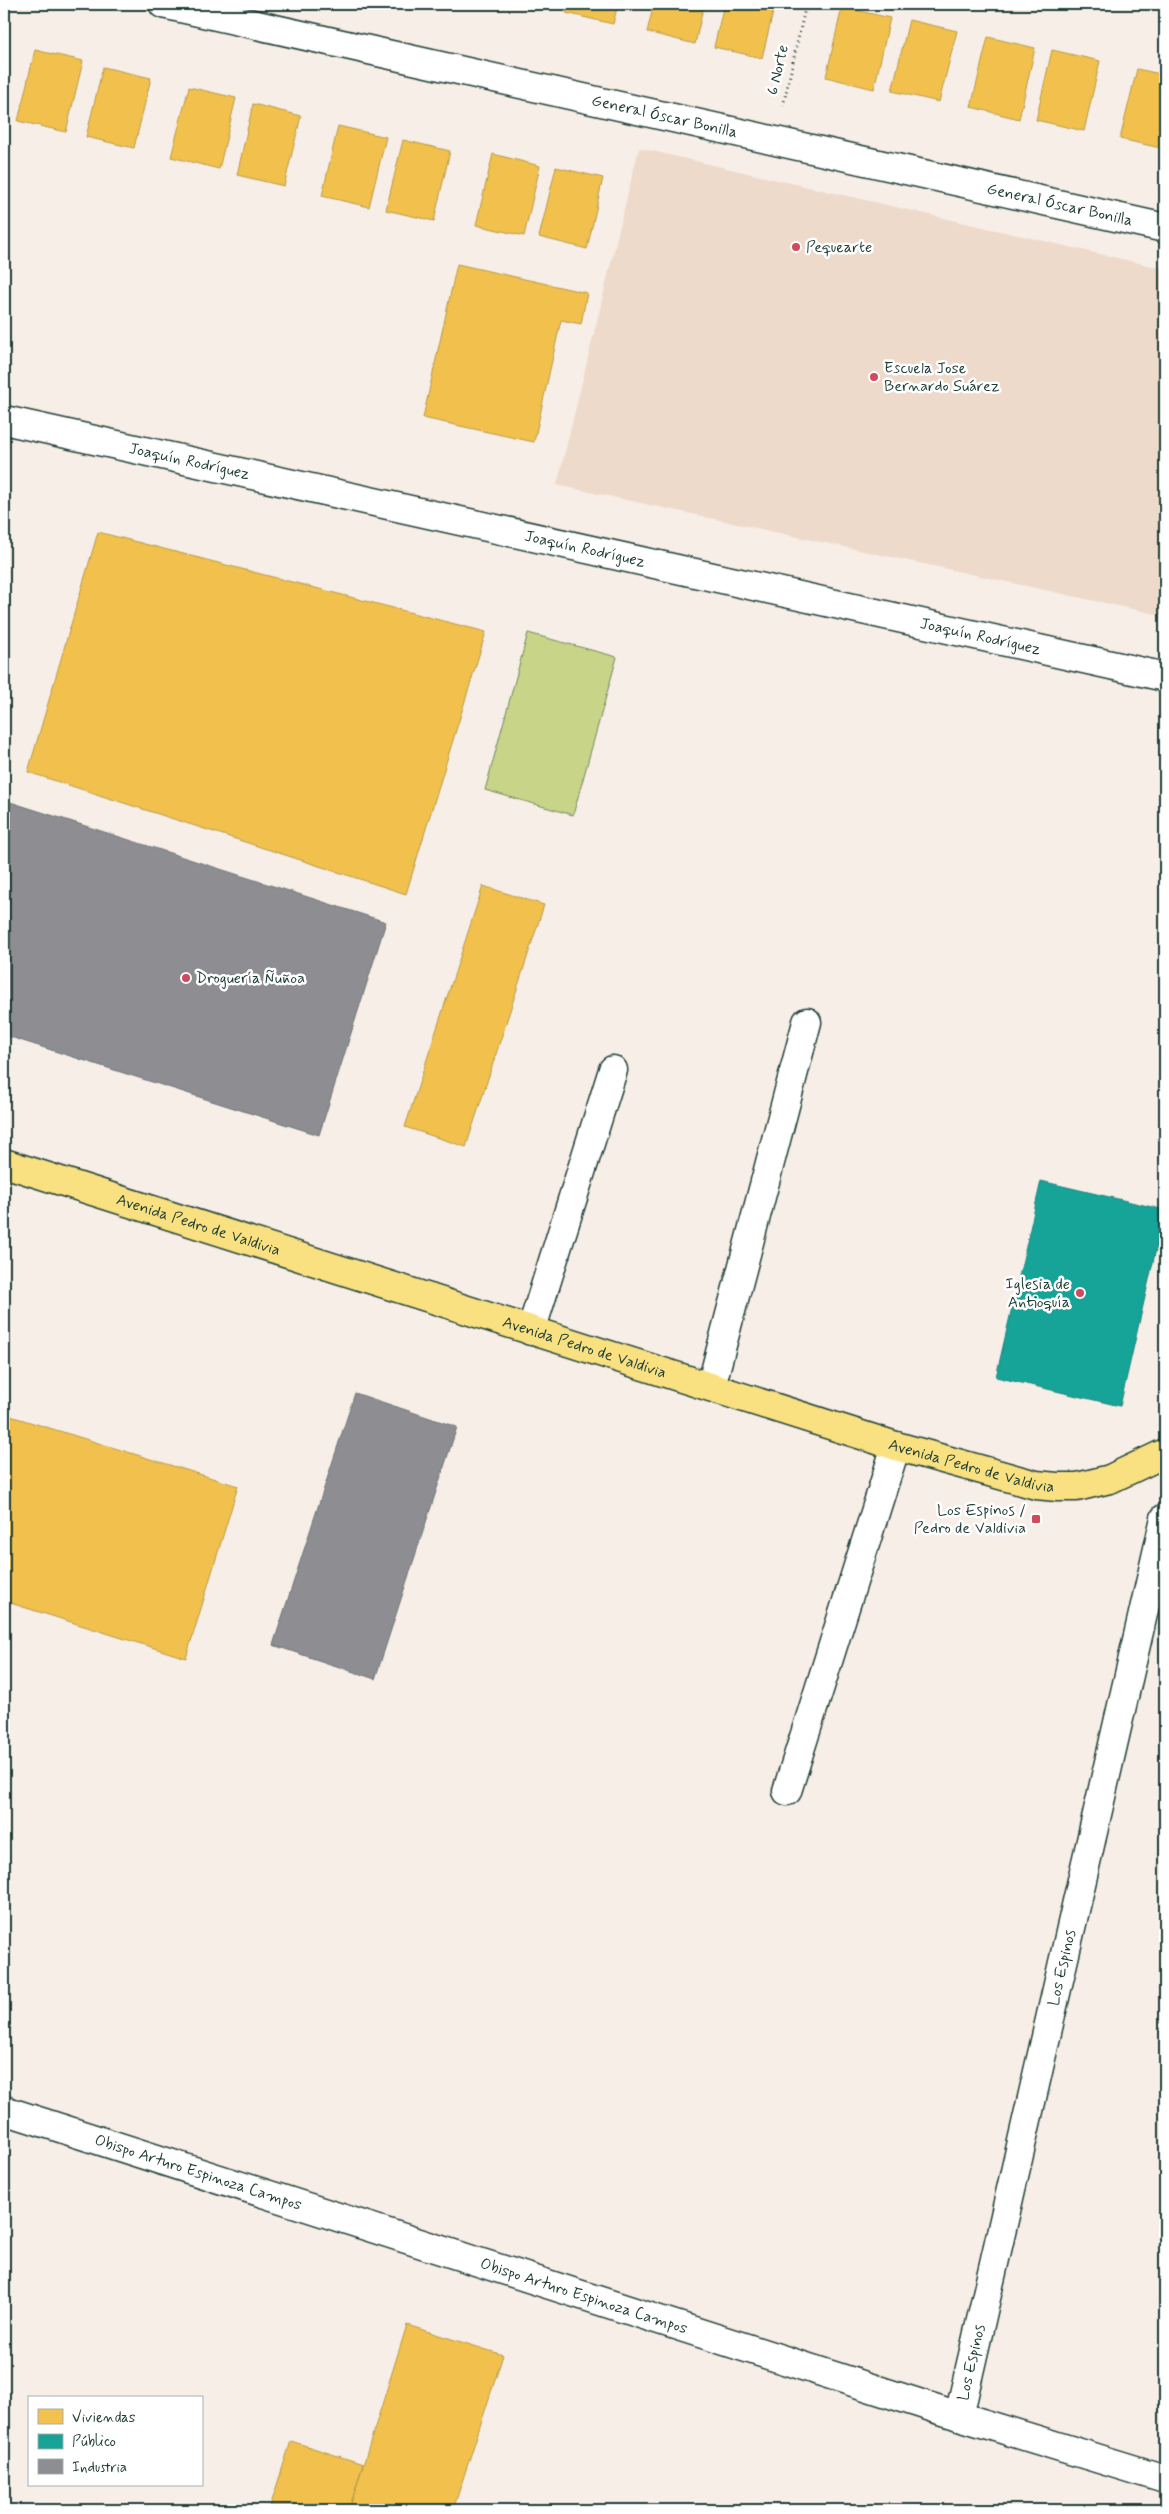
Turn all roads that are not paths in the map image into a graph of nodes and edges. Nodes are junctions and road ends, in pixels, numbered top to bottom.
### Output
1 (163, 4) edge
2 (1165, 228) edge
3 (4, 420) edge
4 (1165, 677) edge
5 (807, 1022) dead end
6 (613, 1070) dead end
7 (4, 1162) edge
8 (532, 1331) junction
9 (711, 1387) junction
10 (896, 1446) junction
11 (1165, 1453) edge
12 (1165, 1518) edge
13 (787, 1790) dead end
14 (4, 2110) edge
15 (959, 2416) junction
16 (1165, 2479) edge

1 - 2 street, General Óscar Bonilla
3 - 4 street, Joaquín Rodríguez
5 - 9 street
6 - 8 street
7 - 8 main road, Avenida Pedro de Valdivia
8 - 9 main road, Avenida Pedro de Valdivia
9 - 10 main road, Avenida Pedro de Valdivia
10 - 11 main road, Avenida Pedro de Valdivia
10 - 13 street
12 - 15 street, Los Espinos
14 - 15 street, Obispo Arturo Espinoza Campos
15 - 16 street, Obispo Arturo Espinoza Campos

